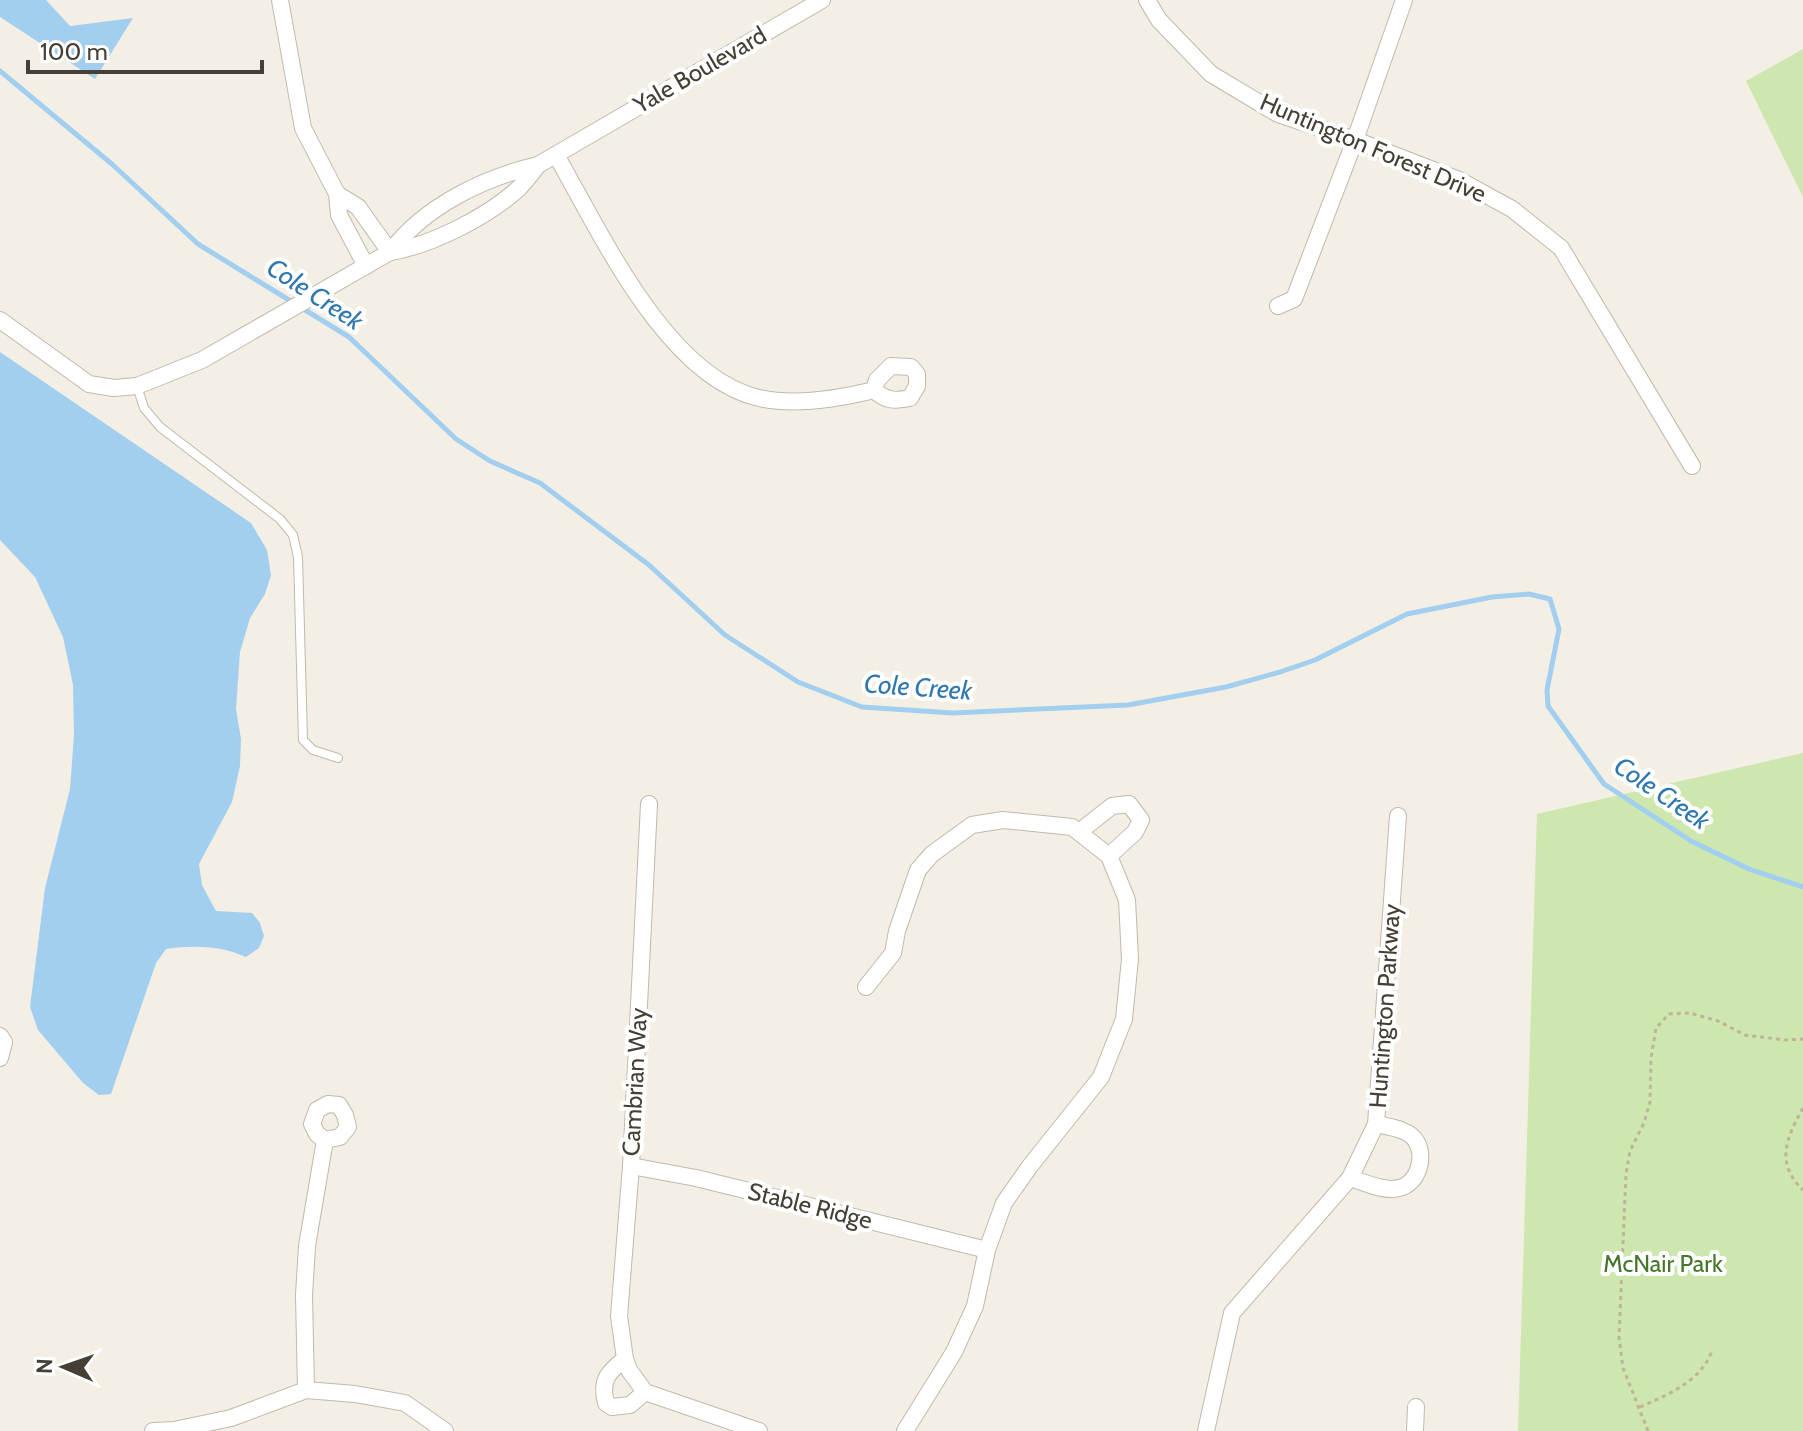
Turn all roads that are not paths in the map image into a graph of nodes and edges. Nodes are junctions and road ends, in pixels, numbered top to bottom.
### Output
1 (280, 0) edge
2 (822, 0) edge
3 (1147, 0) edge
4 (1404, 0) edge
5 (1355, 140) junction
6 (556, 155) junction
7 (538, 165) junction
8 (337, 194) junction
9 (390, 252) junction
10 (366, 266) junction
11 (1278, 306) dead end
12 (0, 320) edge
13 (137, 386) junction
14 (874, 390) dead end
15 (1692, 466) dead end
16 (338, 758) dead end
17 (649, 804) dead end
18 (1398, 816) dead end
19 (1079, 832) junction
20 (1109, 856) junction
21 (866, 987) dead end
22 (0, 1036) edge
23 (0, 1058) edge
24 (1376, 1124) junction
25 (325, 1140) dead end
26 (631, 1166) junction
27 (1350, 1178) junction
28 (987, 1250) junction
29 (625, 1359) junction
30 (306, 1390) junction
31 (645, 1392) junction
32 (1416, 1407) dead end
33 (153, 1431) edge
34 (445, 1431) edge
35 (758, 1431) edge
36 (905, 1431) edge
37 (1206, 1431) edge
38 (1415, 1431) edge

1 - 8 street
2 - 6 street, Yale Boulevard
3 - 5 street, Huntington Forest Drive
4 - 5 street
5 - 11 street
5 - 15 street, Huntington Forest Drive
6 - 7 street, Yale Boulevard
6 - 14 street
7 - 9 street
7 - 9 street
8 - 9 street
8 - 10 street
9 - 10 street
10 - 13 street
12 - 13 street
13 - 16 lane
17 - 26 street, Cambrian Way
18 - 24 street, Huntington Parkway
19 - 20 street
19 - 20 street
19 - 21 street
20 - 28 street
22 - 23 street
24 - 27 street, Huntington Parkway
24 - 27 street
25 - 30 street
26 - 28 street, Stable Ridge
26 - 29 street, Cambrian Way
27 - 37 street, Huntington Parkway
28 - 36 street
29 - 31 street, Cambrian Way
29 - 31 street
30 - 33 street
30 - 34 street
31 - 35 street
32 - 38 street

